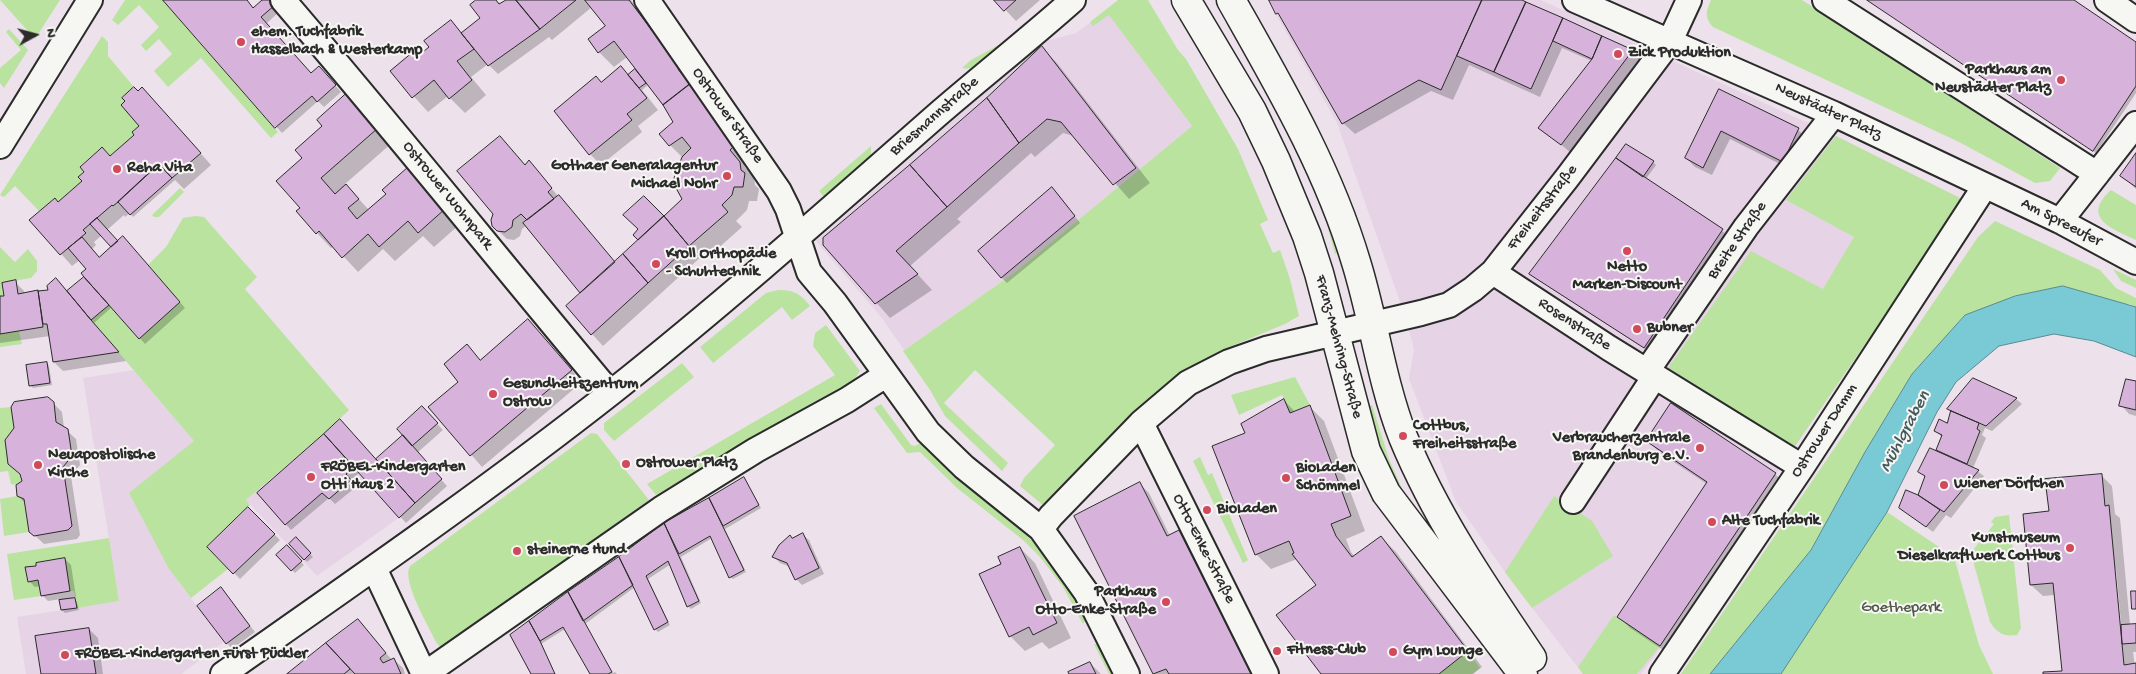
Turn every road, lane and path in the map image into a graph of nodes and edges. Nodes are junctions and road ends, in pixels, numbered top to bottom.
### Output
1 (90, 0) edge
2 (283, 0) edge
3 (648, 0) edge
4 (1073, 0) edge
5 (1186, 0) edge
6 (1231, 0) edge
7 (1575, 0) edge
8 (1689, 0) edge
9 (1825, 0) edge
10 (2106, 0) edge
11 (2136, 20) edge
12 (1670, 41) junction
13 (1834, 114) junction
14 (2136, 124) edge
15 (0, 146) edge
16 (2097, 174) junction
17 (1985, 186) junction
18 (2060, 221) junction
19 (798, 237) junction
20 (2136, 262) edge
21 (1493, 272) junction
22 (1373, 325) junction
23 (1334, 332) junction
24 (1651, 373) junction
25 (886, 375) junction
26 (610, 393) junction
27 (1141, 423) junction
28 (1802, 467) junction
29 (1573, 501) dead end
30 (1040, 529) junction
31 (374, 568) junction
32 (223, 674) edge
33 (425, 674) edge
34 (1128, 674) edge
35 (1266, 674) edge
36 (1524, 674) edge
37 (1543, 674) edge
38 (1662, 674) edge

1 - 15 street
2 - 26 street, Ostrower Wohnpark
3 - 19 street, Ostrower Straße
4 - 19 street, Briesmannstraße
5 - 23 main road, Franz-Mehring-Straße
6 - 22 main road
7 - 12 street, Neustädter Platz
8 - 12 street, Freiheitsstraße
9 - 16 street
10 - 11 street
12 - 13 street, Neustädter Platz
12 - 21 street, Freiheitsstraße
13 - 17 street, Neustädter Platz
13 - 24 street, Breite Straße
14 - 16 street
16 - 18 street
17 - 18 street, Am Spreeufer
17 - 28 street, Ostrower Damm
18 - 20 street, Am Spreeufer
19 - 25 street
19 - 26 street
21 - 22 street, Freiheitsstraße
21 - 24 street, Rosenstraße
22 - 23 street, Freiheitsstraße
22 - 37 main road
23 - 27 street
23 - 36 main road, Franz-Mehring-Straße
24 - 28 street, Rosenstraße
24 - 29 street
25 - 30 street
25 - 33 street
26 - 31 street
27 - 30 street
27 - 35 street, Otto-Enke-Straße
28 - 38 street, Ostrower Damm
30 - 34 street
31 - 32 street
31 - 33 street

